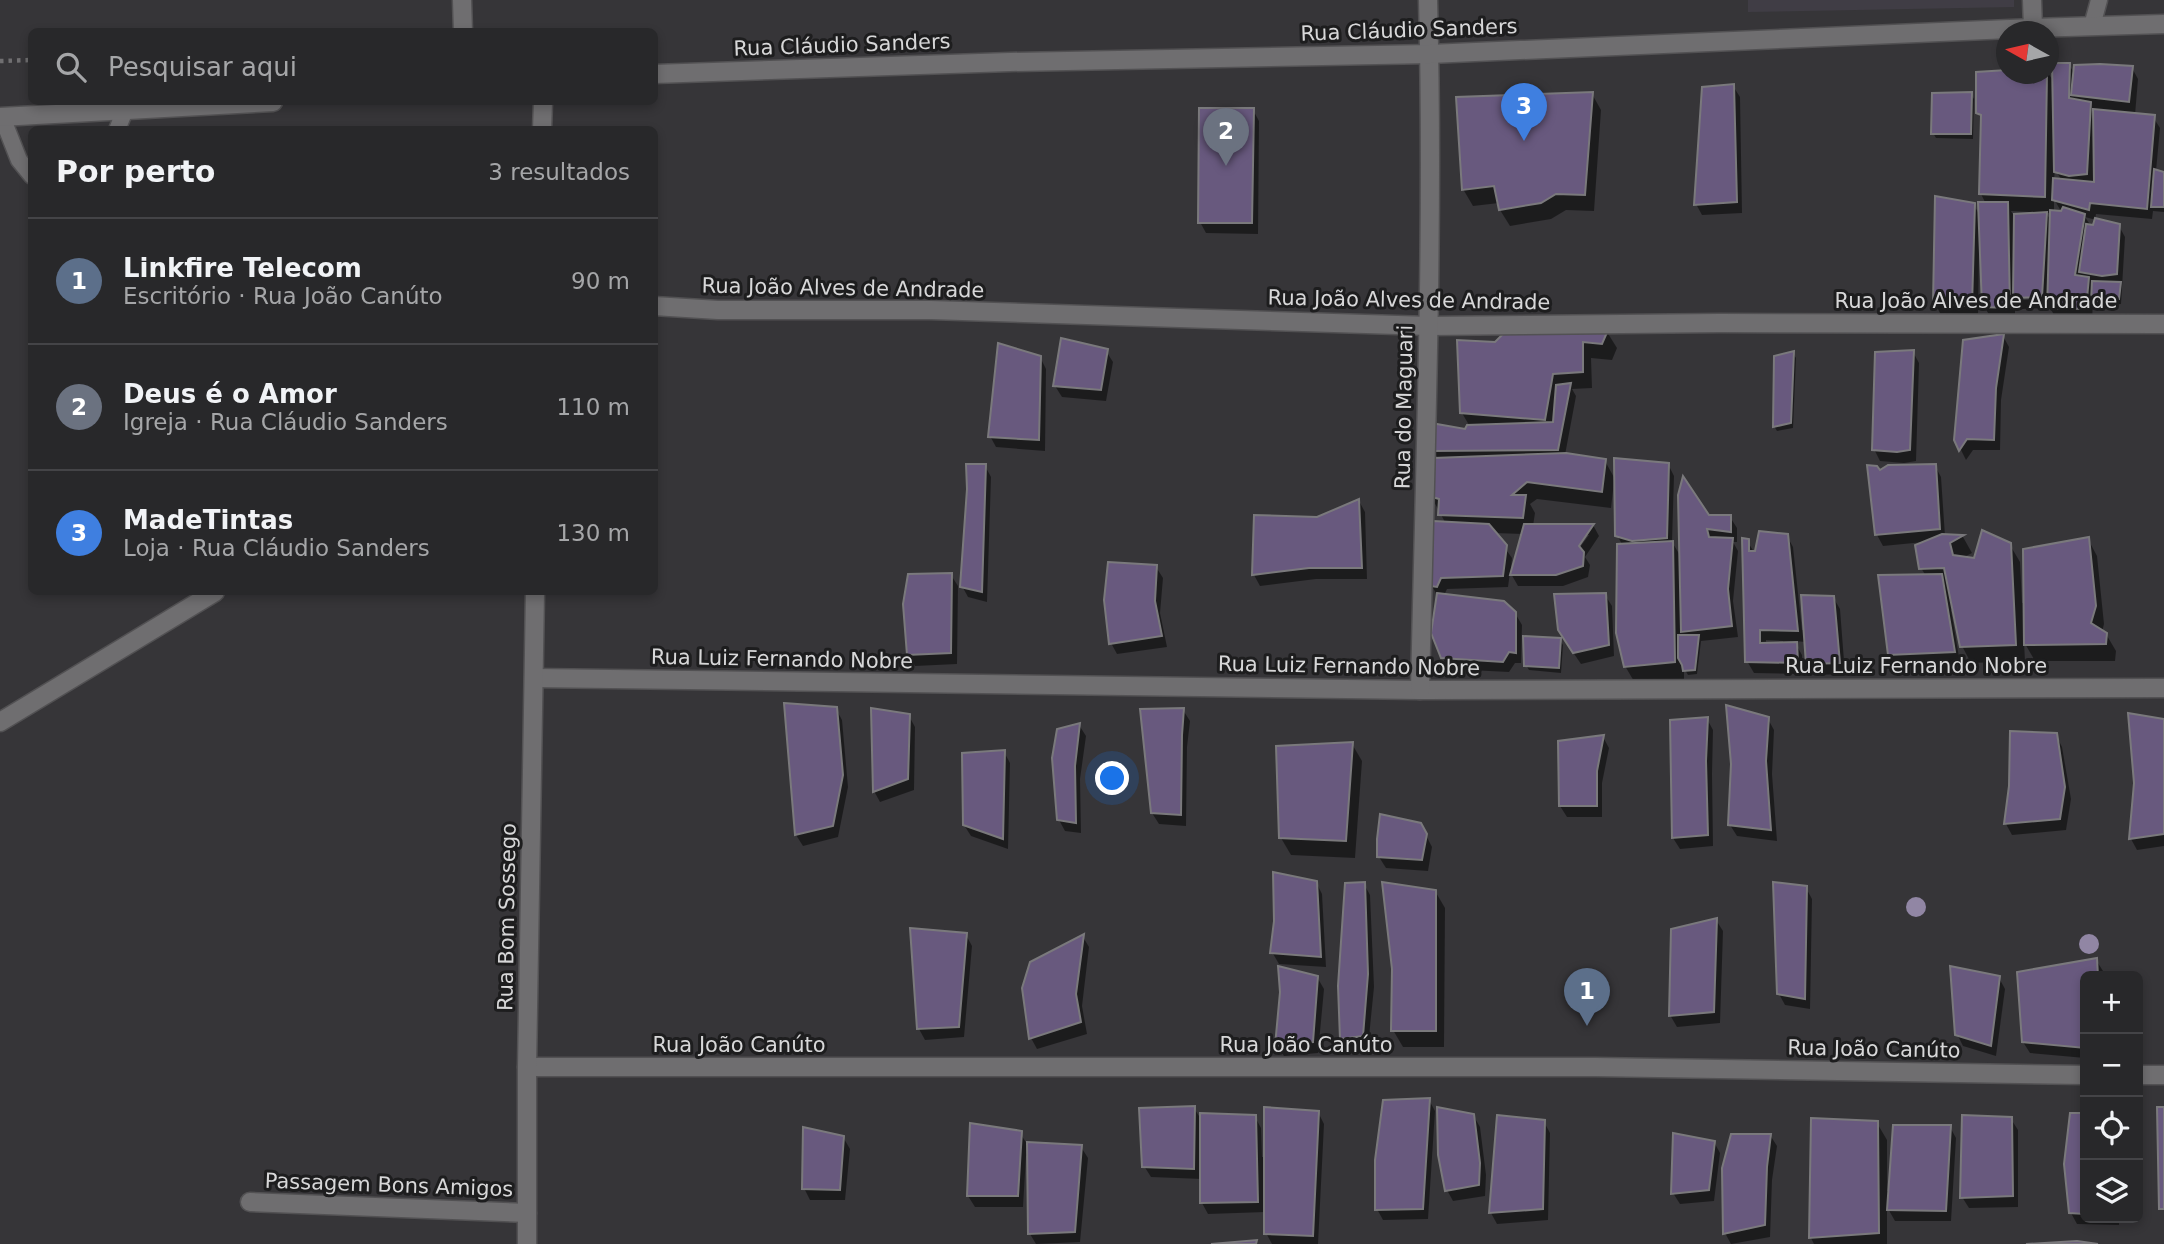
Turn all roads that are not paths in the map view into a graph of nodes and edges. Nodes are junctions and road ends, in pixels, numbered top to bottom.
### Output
1 (462, 0) edge
2 (1428, 0) edge
3 (2032, 0) edge
4 (2099, 0) edge
5 (2033, 21) edge
6 (2164, 24) edge
7 (2092, 26) junction
8 (2059, 27) edge
9 (463, 28) edge
10 (1996, 30) edge
11 (1430, 54) junction
12 (658, 74) edge
13 (218, 105) edge
14 (543, 105) edge
15 (125, 110) junction
16 (1, 117) edge
17 (119, 126) edge
18 (542, 126) edge
19 (28, 171) edge
20 (658, 306) edge
21 (2164, 324) edge
22 (1429, 326) junction
23 (210, 595) edge
24 (535, 595) edge
25 (534, 678) junction
26 (2164, 688) edge
27 (1420, 690) junction
28 (0, 722) edge
29 (527, 1067) junction
30 (2080, 1074) edge
31 (2143, 1075) edge
32 (2164, 1075) edge
33 (250, 1202) dead end
34 (527, 1213) junction
35 (527, 1244) edge

1 - 9 street
2 - 11 street, Rua do Maguari
3 - 5 street
4 - 7 lane
6 - 7 street, Rua Cláudio Sanders
7 - 8 street, Rua Cláudio Sanders
10 - 11 street, Rua Cláudio Sanders
11 - 12 street, Rua Cláudio Sanders
11 - 22 street, Rua do Maguari
13 - 15 street
14 - 18 street
15 - 16 street
15 - 17 lane
16 - 19 lane
20 - 22 street, Rua João Alves de Andrade
21 - 22 street, Rua João Alves de Andrade
22 - 27 street, Rua do Maguari
23 - 28 street
24 - 25 street, Rua Bom Sossego
25 - 27 street, Rua Luiz Fernando Nobre
25 - 29 street, Rua Bom Sossego
26 - 27 street, Rua Luiz Fernando Nobre
29 - 30 street, Rua João Canúto
29 - 34 street, Rua Bom Sossego
31 - 32 street
33 - 34 street, Passagem Bons Amigos
34 - 35 street, Rua Bom Sossego

